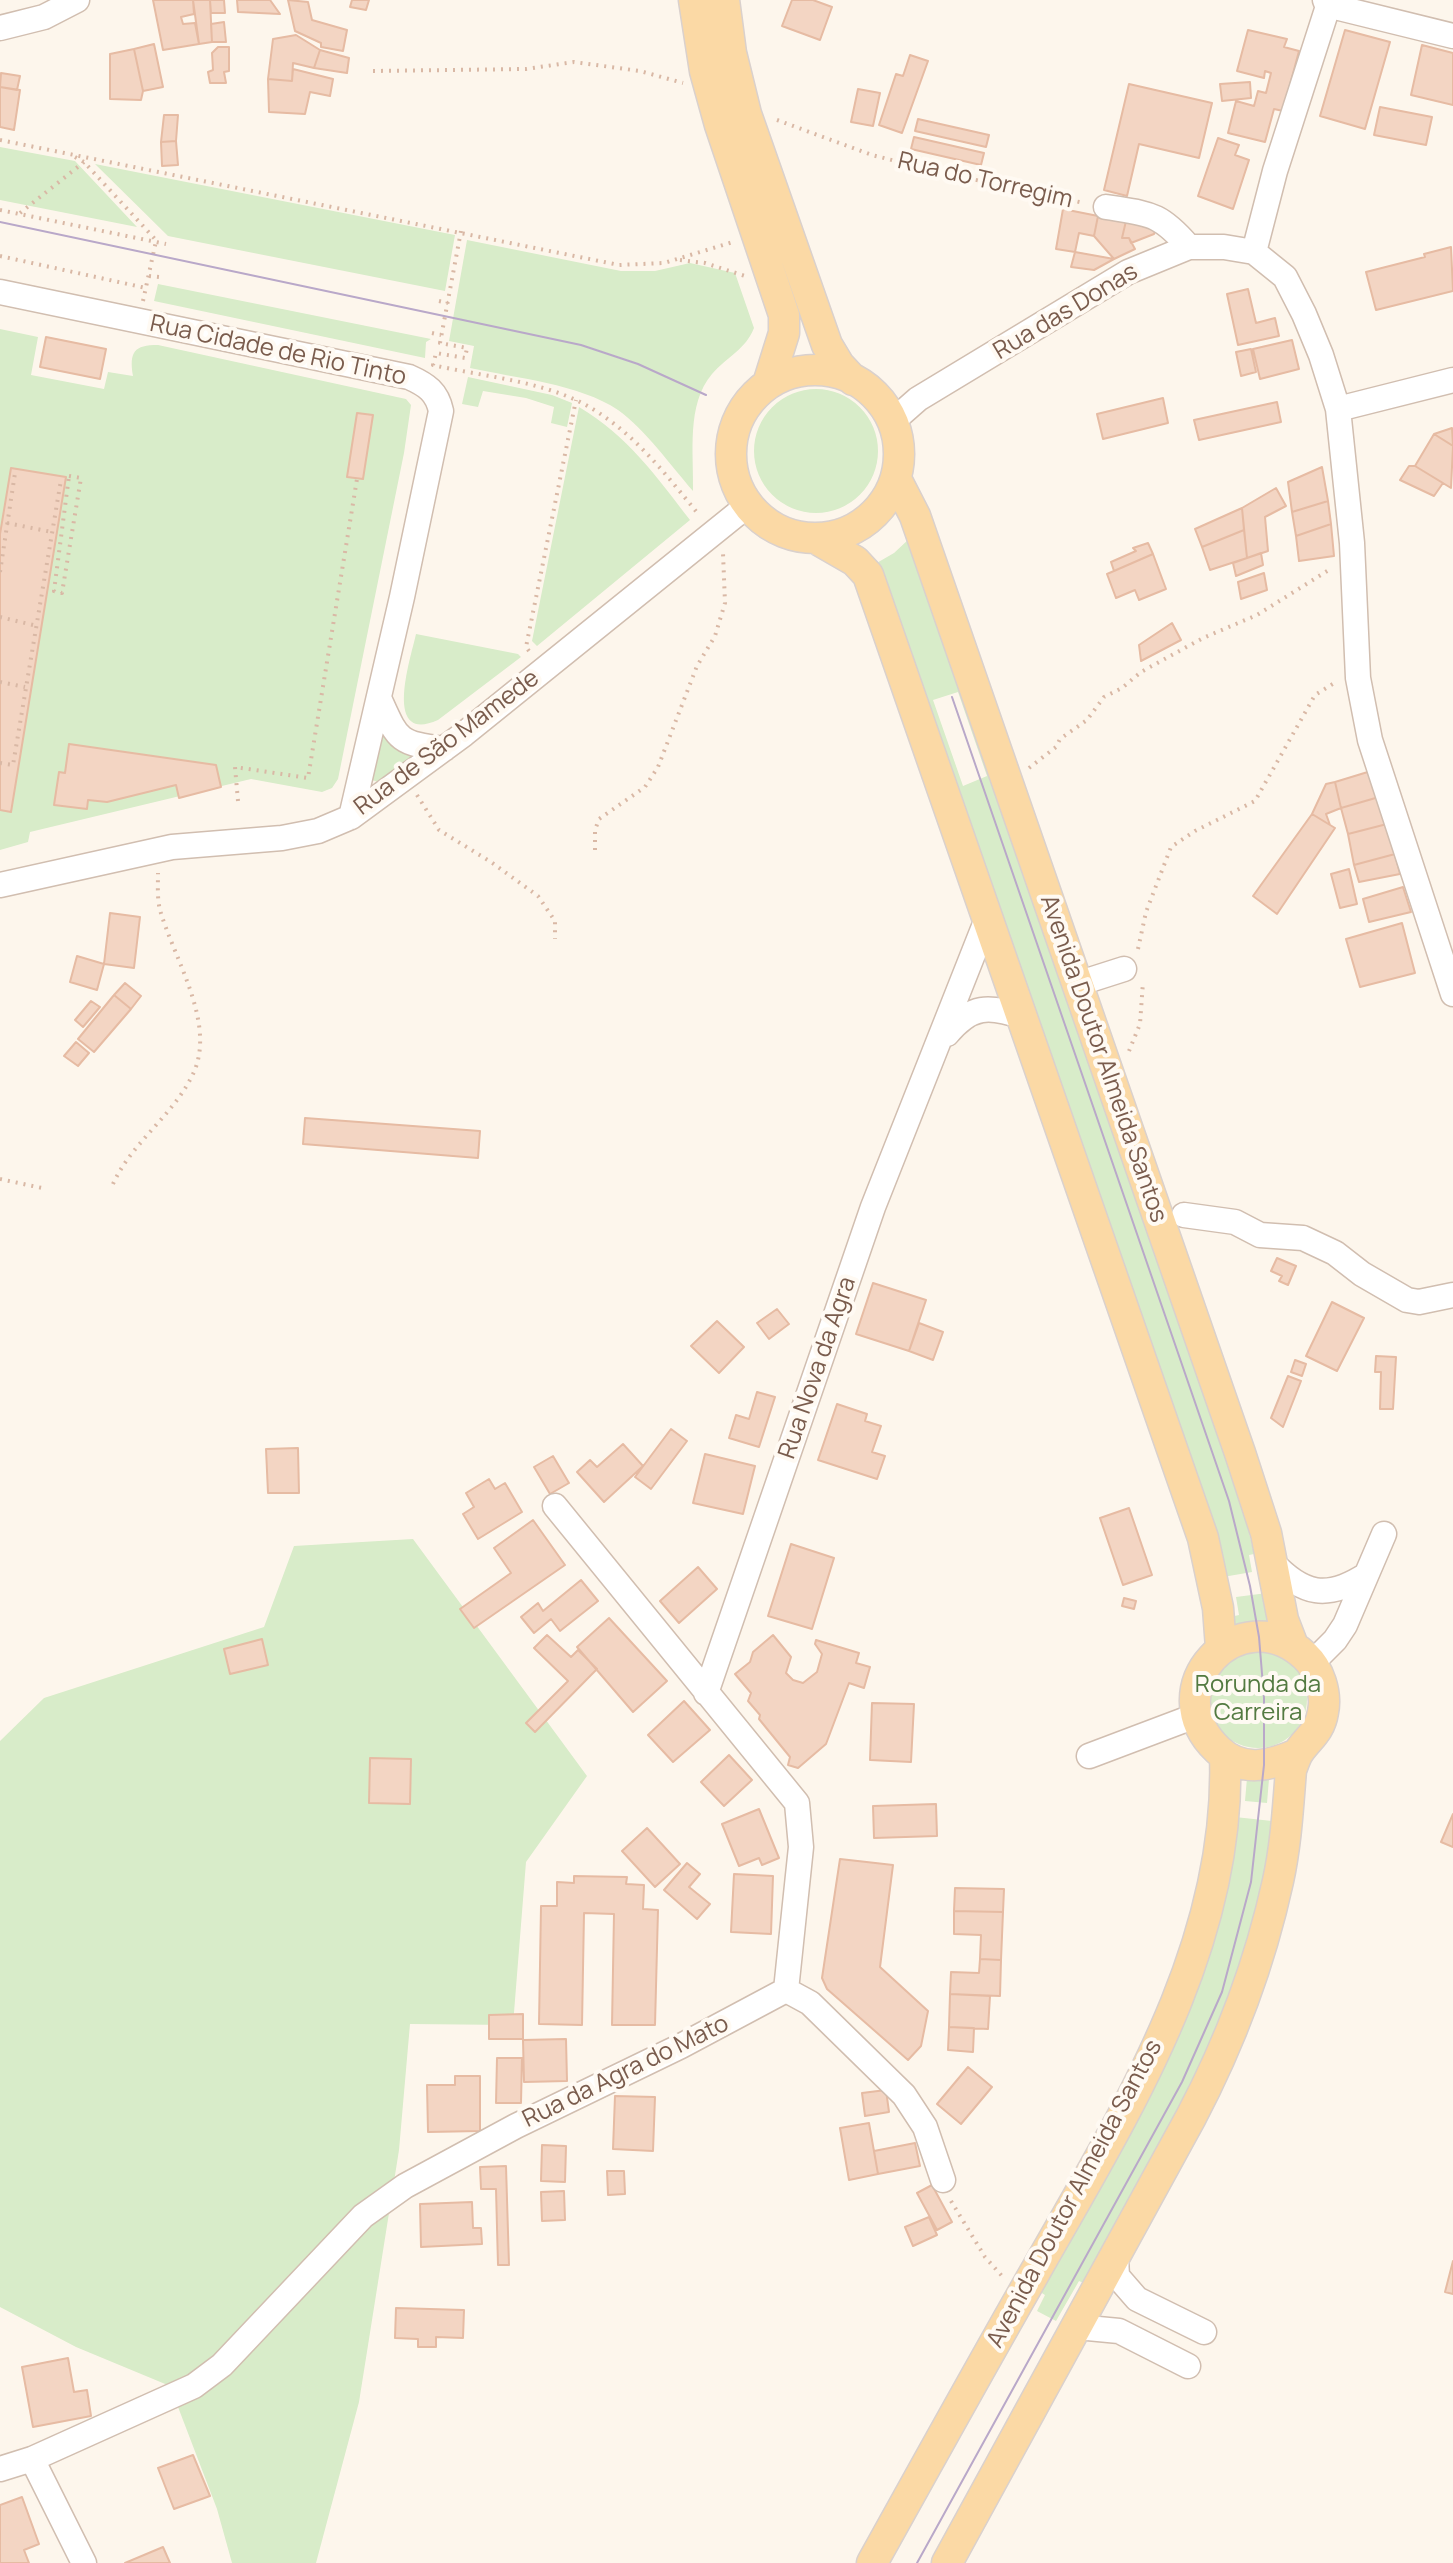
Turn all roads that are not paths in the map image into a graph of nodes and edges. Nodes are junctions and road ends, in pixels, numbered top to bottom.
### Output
1 (77, 0) edge
2 (694, 0) edge
3 (724, 0) edge
4 (1327, 2) edge
5 (0, 28) edge
6 (1453, 36) edge
7 (1106, 207) road end
8 (1189, 247) junction
9 (1254, 252) junction
10 (0, 292) edge
11 (853, 380) junction
12 (1453, 380) edge
13 (768, 384) junction
14 (1338, 409) junction
15 (893, 421) junction
16 (896, 479) junction
17 (748, 505) junction
18 (815, 538) junction
19 (379, 698) junction
20 (444, 749) junction
21 (351, 817) junction
22 (0, 885) edge
23 (987, 919) junction
24 (1135, 967) road end
25 (1077, 984) junction
26 (1453, 994) edge
27 (1023, 1017) junction
28 (938, 1046) junction
29 (1184, 1215) dead end
30 (1453, 1295) edge
31 (555, 1506) dead end
32 (1384, 1534) dead end
33 (1272, 1562) junction
34 (1366, 1575) junction
35 (1221, 1648) junction
36 (1303, 1654) junction
37 (706, 1693) junction
38 (1195, 1716) junction
39 (1297, 1754) junction
40 (1089, 1756) dead end
41 (1225, 1756) junction
42 (786, 1990) junction
43 (943, 2180) road end
44 (1116, 2258) junction
45 (1077, 2327) junction
46 (1204, 2332) dead end
47 (1188, 2366) dead end
48 (32, 2459) junction
49 (0, 2469) edge
50 (84, 2563) edge
51 (872, 2563) edge
52 (947, 2563) edge

1 - 5 street
2 - 13 main road
3 - 11 main road
4 - 6 street
4 - 9 street
7 - 8 street, Rua do Torregim
8 - 9 street, Rua das Donas
8 - 15 street, Rua das Donas
9 - 14 street
10 - 19 street, Rua Cidade de Rio Tinto
11 - 13 main road
11 - 15 main road
12 - 14 street
13 - 17 main road
14 - 26 street
15 - 16 main road
16 - 18 main road
16 - 25 main road, Avenida Doutor Almeida Santos
17 - 18 main road
17 - 20 street, Rua de São Mamede
18 - 23 main road
19 - 20 street
19 - 21 street, Rua Cidade de Rio Tinto
20 - 21 street, Rua de São Mamede
21 - 22 street, Rua de São Mamede
23 - 27 main road
23 - 28 street, Rua Nova da Agra
24 - 25 street
25 - 33 main road, Avenida Doutor Almeida Santos
27 - 28 street, Rua Nova da Agra
27 - 35 main road
28 - 37 street, Rua Nova da Agra
29 - 30 street
31 - 37 street
32 - 34 street
33 - 34 street
33 - 36 main road, Avenida Doutor Almeida Santos
34 - 36 street
35 - 36 main road
35 - 38 main road
36 - 39 main road
37 - 42 street
38 - 40 street
38 - 41 main road
39 - 41 main road
39 - 44 main road
41 - 51 main road, Avenida Doutor Almeida Santos
42 - 43 street
42 - 48 street, Rua da Agra do Mato
44 - 45 main road
44 - 46 street
45 - 47 street
45 - 52 main road
48 - 49 street, Rua da Agra do Mato
48 - 50 street

